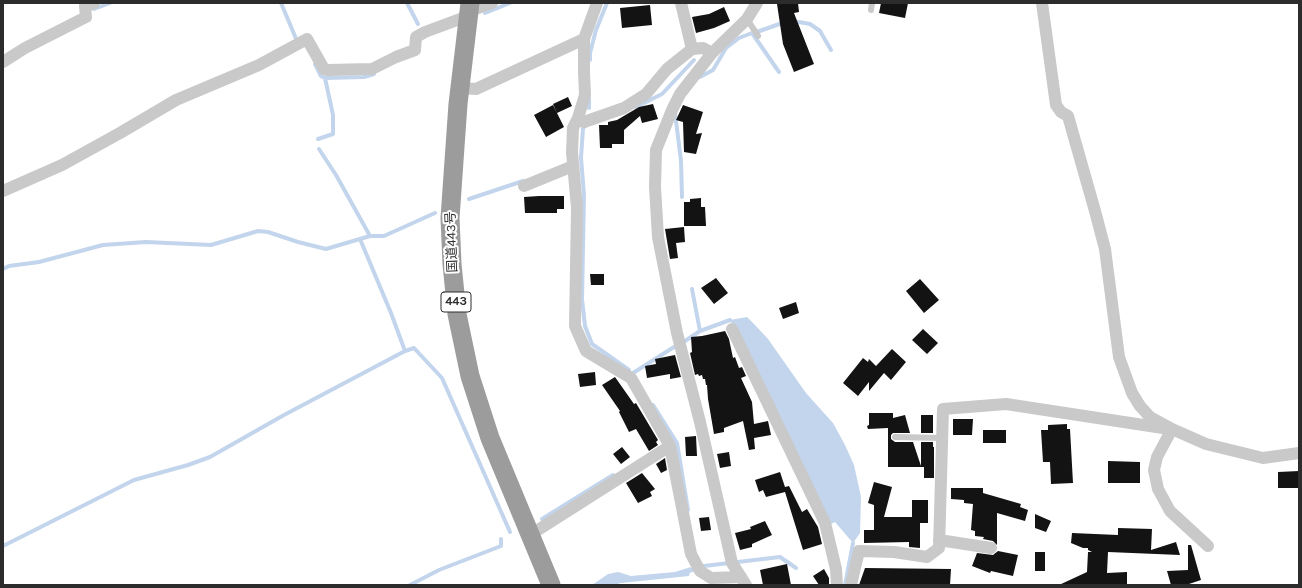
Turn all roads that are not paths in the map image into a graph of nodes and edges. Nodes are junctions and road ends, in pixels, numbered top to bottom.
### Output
1 (94, 3) edge
2 (492, 3) edge
3 (597, 3) edge
4 (681, 3) edge
5 (757, 3) edge
6 (1042, 3) edge
7 (469, 10) edge
8 (749, 23) junction
9 (758, 36) dead end
10 (584, 39) junction
11 (692, 49) junction
12 (712, 53) junction
13 (3, 62) edge
14 (460, 88) junction
15 (578, 118) junction
16 (573, 166) junction
17 (524, 186) dead end
18 (3, 191) edge
19 (732, 329) dead end
20 (1172, 429) junction
21 (896, 437) dead end
22 (942, 438) junction
23 (670, 446) junction
24 (1299, 453) edge
25 (530, 535) junction
26 (940, 540) junction
27 (1208, 546) dead end
28 (991, 548) dead end
29 (743, 581) edge
30 (551, 585) edge
31 (837, 585) edge
32 (851, 585) edge

1 - 13 street
2 - 7 street
3 - 10 street
4 - 11 street
5 - 8 street
6 - 20 street
7 - 14 highway, 国道443号 / 443
7 - 18 street
8 - 9 lane
8 - 12 street
10 - 14 street
10 - 15 street
11 - 12 street
11 - 15 street
12 - 29 street
14 - 25 highway, 国道443号 / 443
15 - 16 street
16 - 17 street
16 - 23 street
19 - 31 street
20 - 22 street
20 - 24 street
20 - 27 street
21 - 22 lane
22 - 26 street
23 - 25 street
23 - 29 street
25 - 30 highway, 国道443号 / 443
26 - 28 street
26 - 32 street

